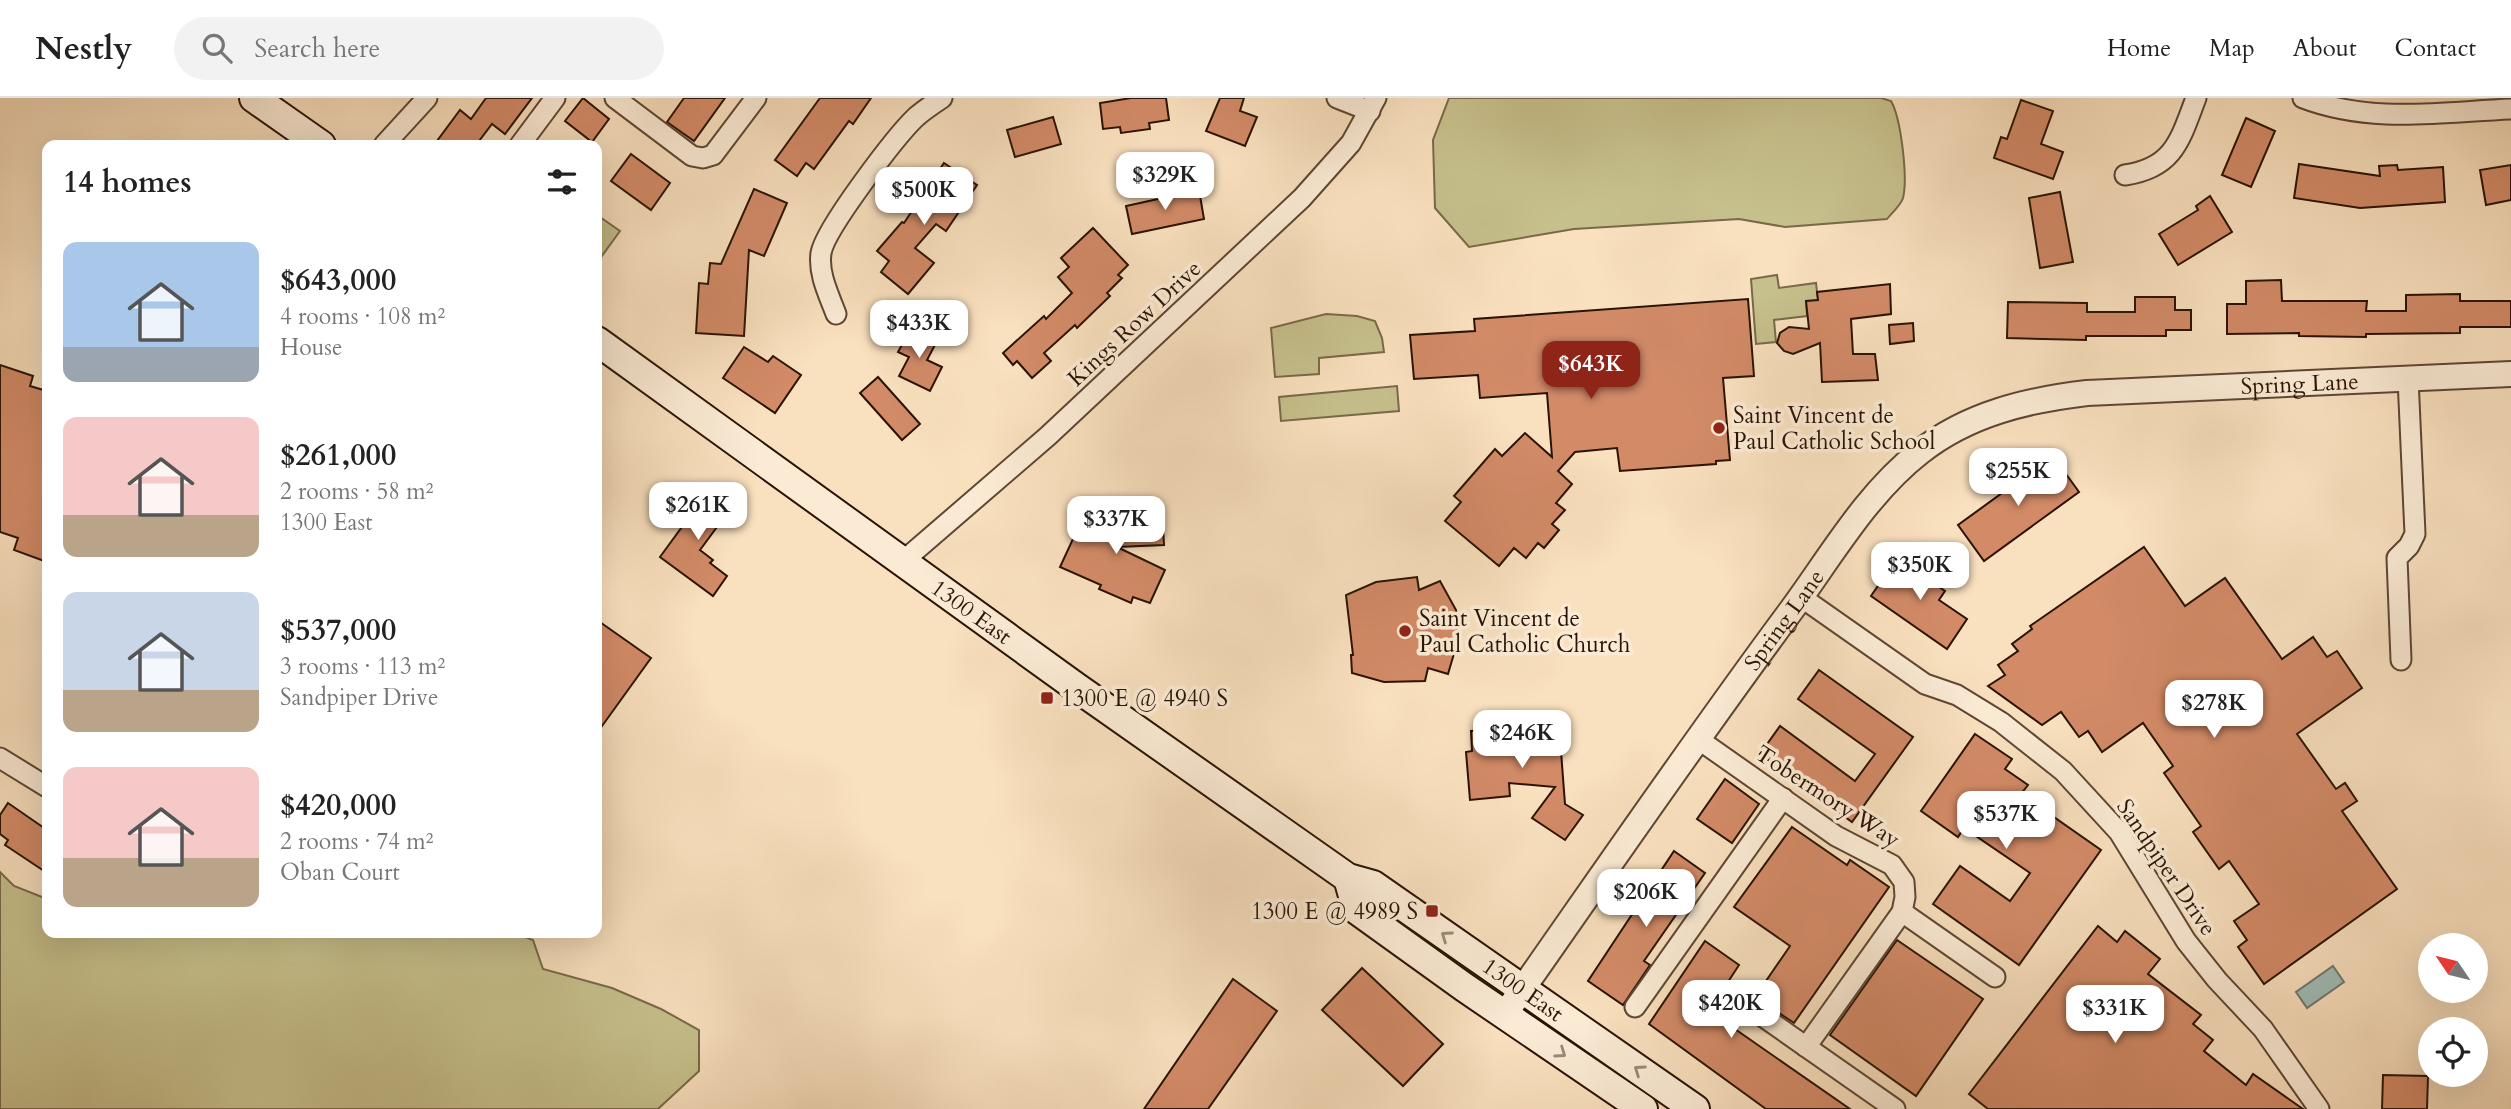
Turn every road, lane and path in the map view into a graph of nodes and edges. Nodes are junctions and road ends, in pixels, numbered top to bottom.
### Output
1 (254, 98) edge
2 (427, 98) edge
3 (555, 98) edge
4 (615, 98) edge
5 (756, 98) edge
6 (942, 98) edge
7 (1337, 98) edge
8 (2196, 98) edge
9 (2303, 98) edge
10 (1373, 104) edge
11 (2511, 109) edge
12 (314, 140) edge
13 (389, 140) edge
14 (524, 140) edge
15 (2125, 175) dead end
16 (836, 314) dead end
17 (602, 345) edge
18 (2511, 374) edge
19 (2408, 378) junction
20 (902, 562) junction
21 (1801, 597) junction
22 (2401, 660) dead end
23 (1698, 739) junction
24 (0, 758) edge
25 (42, 784) edge
26 (1783, 799) junction
27 (1348, 878) junction
28 (1902, 912) junction
29 (1995, 976) dead end
30 (1522, 990) junction
31 (1635, 1007) dead end
32 (1755, 1011) dead end
33 (1505, 1014) junction
34 (1806, 1047) junction
35 (1643, 1109) edge
36 (1695, 1109) edge
37 (1895, 1109) edge
38 (2319, 1109) edge

1 - 12 main road
2 - 13 street
3 - 14 street
4 - 5 street
6 - 16 street
7 - 10 street
8 - 15 street
9 - 11 street
10 - 20 street, Kings Row Drive
17 - 20 main road, 1300 East
18 - 19 street, Spring Lane
19 - 21 street, Spring Lane
19 - 22 street
20 - 27 main road, 1300 East
21 - 23 street, Spring Lane
21 - 38 street, Sandpiper Drive
23 - 26 street, Tobermory Way
23 - 30 street, Spring Lane
24 - 25 street
26 - 28 street, Tobermory Way
26 - 31 street
30 -> 27 main road, 1300 East
27 - 33 main road, 1300 East
28 - 29 street
28 - 34 street
30 - 33 street, Spring Lane
36 -> 30 main road, 1300 East
32 - 34 street
33 -> 35 main road, 1300 East
34 - 37 street

